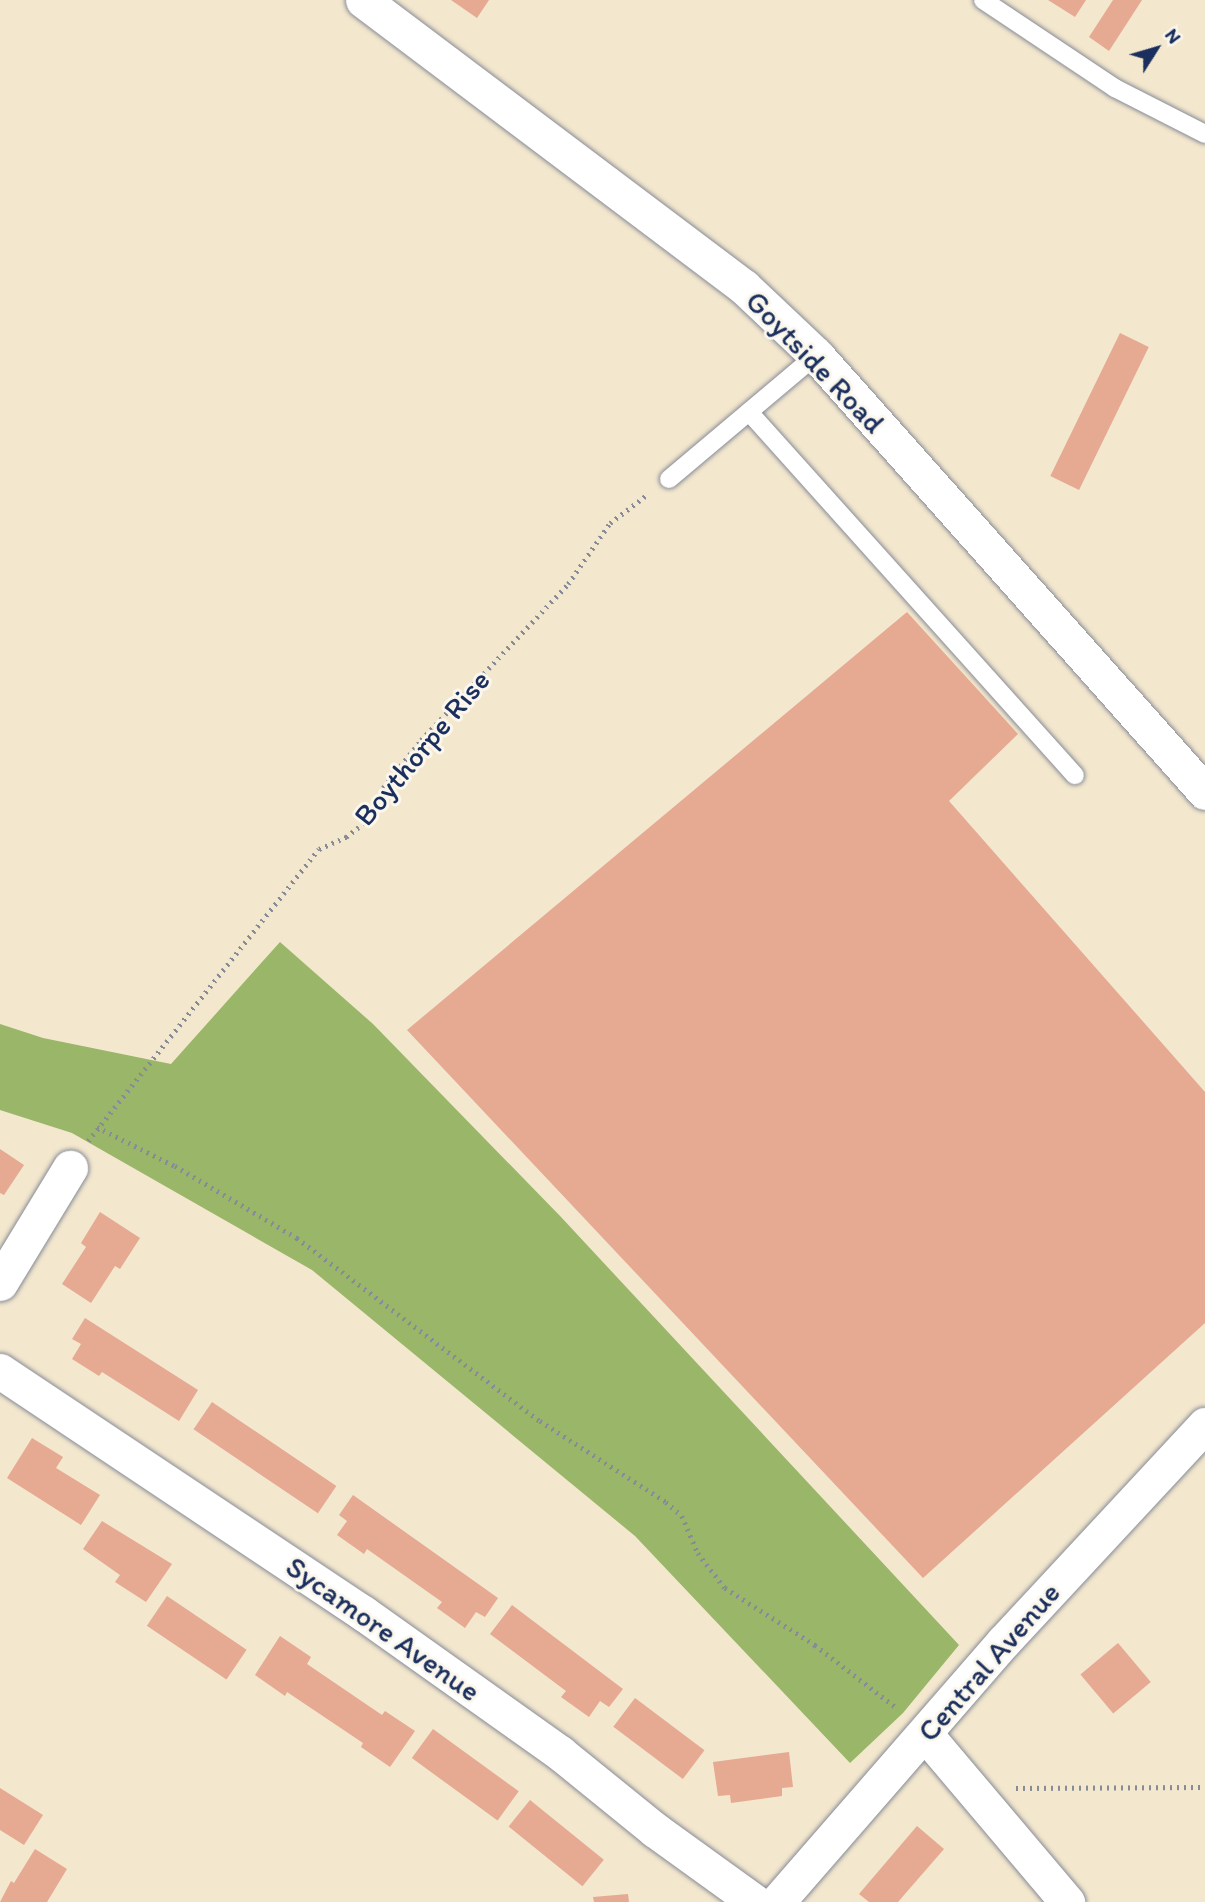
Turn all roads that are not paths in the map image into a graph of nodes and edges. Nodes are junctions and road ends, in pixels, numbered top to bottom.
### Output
1 (363, 0) edge
2 (983, 0) edge
3 (1205, 134) edge
4 (816, 355) junction
5 (749, 412) junction
6 (668, 479) road end
7 (1075, 775) dead end
8 (1205, 792) edge
9 (70, 1168) road end
10 (0, 1283) edge
11 (0, 1371) edge
12 (1205, 1425) edge
13 (926, 1735) junction
14 (755, 1902) edge
15 (777, 1902) edge
16 (1067, 1902) edge

1 - 4 street, Goytside Road
2 - 3 lane
4 - 5 lane
4 - 8 street, Goytside Road
5 - 6 lane
5 - 7 lane
9 - 10 street
11 - 14 street, Sycamore Avenue
12 - 13 street, Central Avenue
13 - 15 street, Central Avenue
13 - 16 street

